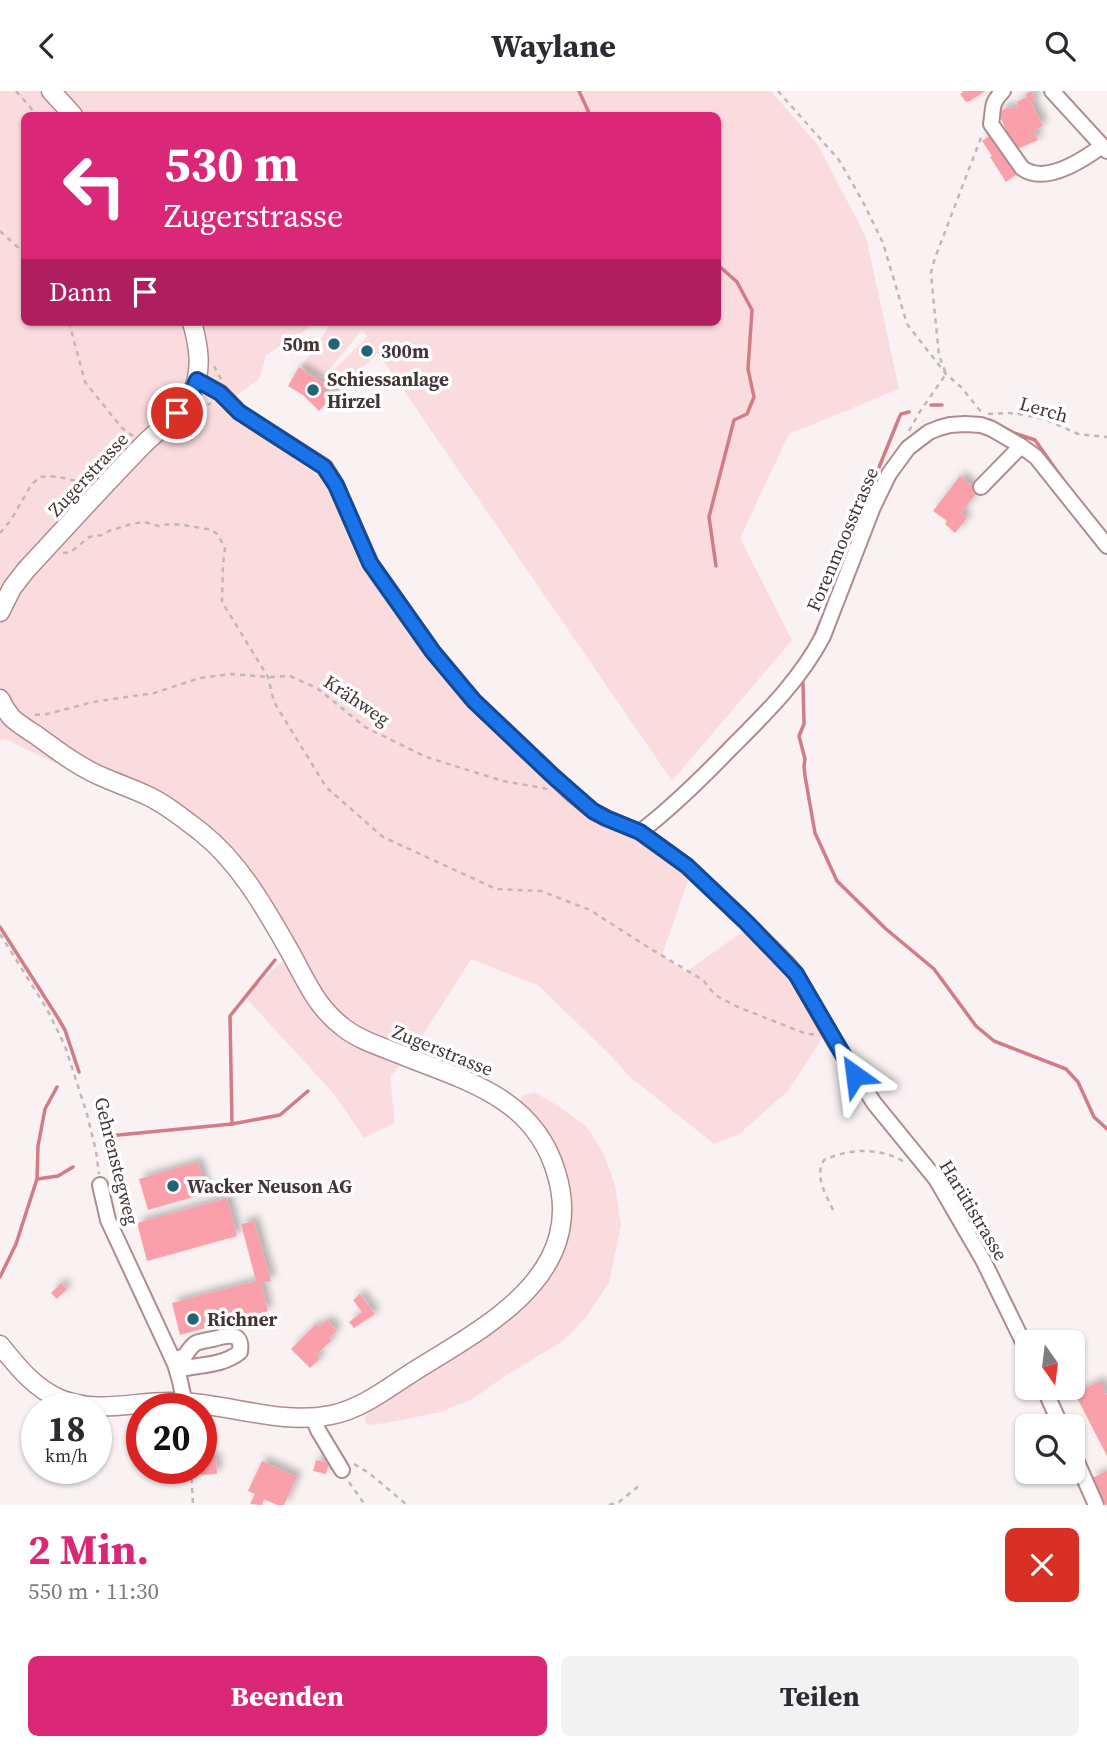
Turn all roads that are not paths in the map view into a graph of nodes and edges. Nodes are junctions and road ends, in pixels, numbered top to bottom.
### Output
1 (51, 91) edge
2 (1003, 91) edge
3 (1052, 91) edge
4 (70, 112) edge
5 (1105, 149) edge
6 (193, 326) edge
7 (197, 380) junction
8 (1021, 446) junction
9 (981, 487) dead end
10 (1107, 546) edge
11 (0, 612) edge
12 (0, 699) edge
13 (640, 832) junction
14 (100, 1185) road end
15 (1017, 1330) edge
16 (0, 1345) edge
17 (183, 1393) edge
18 (126, 1406) edge
19 (217, 1409) edge
20 (313, 1417) junction
21 (339, 1464) road end
22 (1085, 1480) edge
23 (1096, 1505) edge

1 - 4 main road
2 - 5 street
3 - 5 street
6 - 7 main road, Zugerstrasse
7 - 11 main road, Zugerstrasse
7 - 13 street, Harütistrasse
8 - 9 street
8 - 10 street, Forenmoosstrasse
8 - 13 street, Forenmoosstrasse
12 - 20 main road, Zugerstrasse
13 - 15 street, Harütistrasse
14 - 17 street, Gehrenstegweg
16 - 18 main road, Zugerstrasse
19 - 20 main road, Zugerstrasse
20 - 21 street
22 - 23 street

